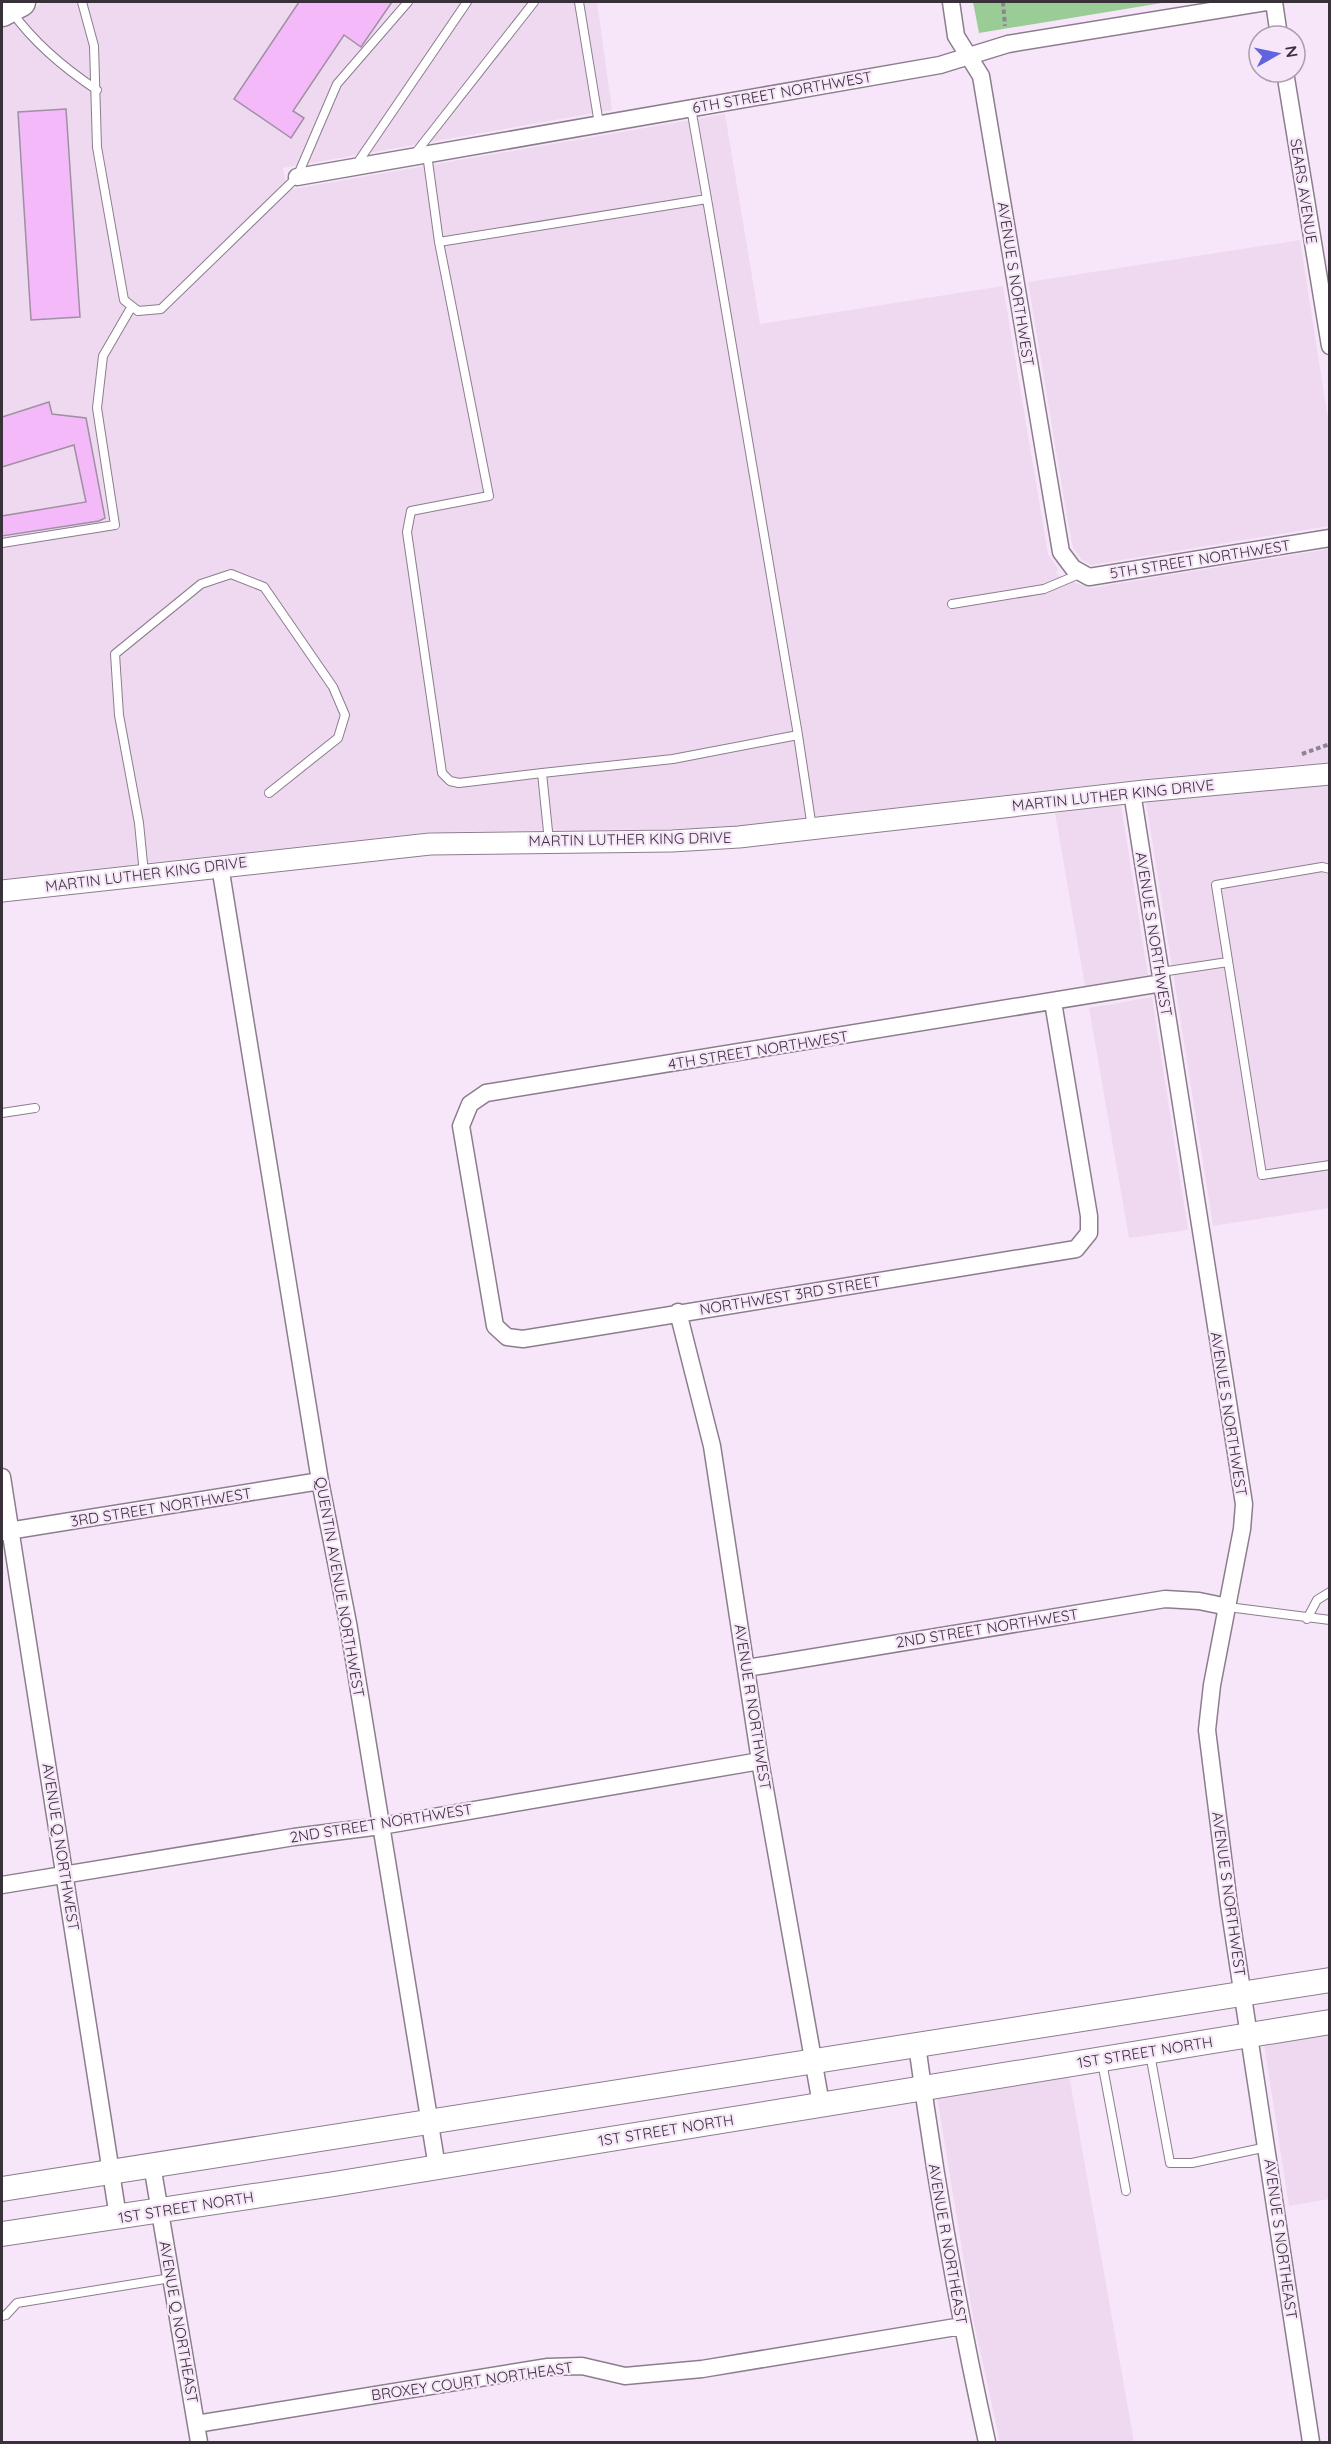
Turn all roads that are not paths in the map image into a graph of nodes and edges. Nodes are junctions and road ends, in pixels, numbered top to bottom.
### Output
1 (82, 2) edge
2 (408, 2) edge
3 (467, 2) edge
4 (534, 2) edge
5 (579, 2) edge
6 (951, 2) edge
7 (1266, 2) edge
8 (1274, 2) edge
9 (10, 7) edge
10 (1277, 24) edge
11 (969, 56) junction
12 (1287, 84) edge
13 (97, 90) junction
14 (691, 108) junction
15 (599, 124) junction
16 (420, 155) junction
17 (355, 166) junction
18 (297, 177) junction
19 (707, 199) junction
20 (439, 242) junction
21 (132, 306) junction
22 (1329, 337) edge
23 (1329, 538) edge
24 (2, 543) edge
25 (1078, 571) junction
26 (952, 604) dead end
27 (798, 735) junction
28 (542, 773) junction
29 (1329, 774) edge
30 (1131, 792) junction
31 (269, 793) dead end
32 (812, 829) junction
33 (549, 841) junction
34 (220, 866) junction
35 (1329, 869) edge
36 (144, 874) junction
37 (2, 891) edge
38 (1228, 962) junction
39 (1162, 978) junction
40 (1053, 1002) junction
41 (35, 1108) dead end
42 (2, 1113) edge
43 (1329, 1165) edge
44 (678, 1312) junction
45 (501, 1332) joint
46 (2, 1478) edge
47 (320, 1482) junction
48 (6, 1531) edge
49 (1329, 1592) edge
50 (1228, 1607) junction
51 (1307, 1619) junction
52 (1329, 1620) edge
53 (747, 1668) junction
54 (760, 1761) junction
55 (381, 1826) junction
56 (66, 1874) junction
57 (2, 1885) edge
58 (1329, 1980) edge
59 (1244, 1994) junction
60 (1329, 2022) edge
61 (1250, 2036) junction
62 (917, 2045) junction
63 (1150, 2051) junction
64 (1102, 2058) junction
65 (814, 2061) junction
66 (923, 2086) junction
67 (821, 2104) junction
68 (432, 2123) junction
69 (1268, 2146) junction
70 (152, 2166) junction
71 (437, 2167) junction
72 (112, 2172) junction
73 (2, 2189) edge
74 (1126, 2191) dead end
75 (160, 2211) junction
76 (118, 2217) junction
77 (2, 2234) edge
78 (171, 2278) junction
79 (2, 2316) edge
80 (962, 2326) junction
81 (196, 2424) junction
82 (199, 2442) edge
83 (987, 2442) edge
84 (1311, 2442) edge

1 - 13 lane
2 - 18 lane
3 - 17 lane
4 - 16 lane
5 - 15 lane
6 - 11 street, AVENUE S NORTHWEST
7 - 11 street, 6TH STREET NORTHWEST
8 - 10 street
9 - 13 lane
11 - 14 street, 6TH STREET NORTHWEST
11 - 25 street, AVENUE S NORTHWEST
12 - 22 street, SEARS AVENUE
13 - 21 lane
14 - 15 street, 6TH STREET NORTHWEST
14 - 19 lane
15 - 16 street, 6TH STREET NORTHWEST
16 - 17 street, 6TH STREET NORTHWEST
16 - 20 lane
17 - 18 street, 6TH STREET NORTHWEST
18 - 21 lane
19 - 20 lane
19 - 27 lane
20 - 28 lane
21 - 24 lane
23 - 25 street, 5TH STREET NORTHWEST
25 - 26 lane
27 - 28 lane
27 - 32 lane
28 - 33 lane
29 - 30 street, MARTIN LUTHER KING DRIVE
30 - 32 street, MARTIN LUTHER KING DRIVE
30 - 39 street, AVENUE S NORTHWEST
31 - 36 lane
32 - 33 street, MARTIN LUTHER KING DRIVE
33 - 34 street, MARTIN LUTHER KING DRIVE
34 - 36 street, MARTIN LUTHER KING DRIVE
34 - 47 street, QUENTIN AVENUE NORTHWEST
35 - 38 lane
36 - 37 street, MARTIN LUTHER KING DRIVE
38 - 39 lane
38 - 43 lane
39 - 40 street, 4TH STREET NORTHWEST
39 - 50 street, AVENUE S NORTHWEST
40 - 44 street, NORTHWEST 3RD STREET
40 - 45 street, 4TH STREET NORTHWEST
41 - 42 lane
44 - 45 street, NORTHWEST 3RD STREET
44 - 53 street, AVENUE R NORTHWEST
46 - 48 street, AVENUE Q NORTHWEST
47 - 48 street, 3RD STREET NORTHWEST
47 - 55 street, QUENTIN AVENUE NORTHWEST
48 - 56 street, AVENUE Q NORTHWEST
49 - 51 lane
50 - 51 lane
50 - 53 street, 2ND STREET NORTHWEST
50 - 59 street, AVENUE S NORTHWEST
51 - 52 lane
53 - 54 street, AVENUE R NORTHWEST
54 - 55 street, 2ND STREET NORTHWEST
54 - 65 street, AVENUE R NORTHWEST
55 - 56 street, 2ND STREET NORTHWEST
55 - 68 street, QUENTIN AVENUE NORTHWEST
56 - 57 street, 2ND STREET NORTHWEST
56 - 72 street, AVENUE Q NORTHWEST
58 - 59 main road
59 - 61 street, AVENUE S NORTHWEST
59 - 62 main road
60 - 61 main road, 1ST STREET NORTH
61 - 63 main road, 1ST STREET NORTH
61 - 69 street, AVENUE S NORTHEAST
62 - 65 main road
62 - 66 street, AVENUE R NORTHEAST
63 - 64 main road, 1ST STREET NORTH
63 - 69 lane
64 - 66 main road, 1ST STREET NORTH
64 - 74 lane
65 - 67 street, AVENUE R NORTHWEST
65 - 68 main road
66 - 67 main road, 1ST STREET NORTH
66 - 80 street, AVENUE R NORTHEAST
67 - 71 main road, 1ST STREET NORTH
68 - 70 main road
68 - 71 street, QUENTIN AVENUE NORTHWEST
69 - 84 street, AVENUE S NORTHEAST
70 - 72 main road
70 - 75 street, AVENUE Q NORTHEAST
71 - 75 main road, 1ST STREET NORTH
72 - 73 main road
72 - 76 street, AVENUE Q NORTHWEST
75 - 76 main road, 1ST STREET NORTH
75 - 78 street, AVENUE Q NORTHEAST
76 - 77 main road, 1ST STREET NORTH
78 - 79 lane
78 - 81 street, AVENUE Q NORTHEAST
80 - 81 street, BROXEY COURT NORTHEAST
80 - 83 street, AVENUE R NORTHEAST
81 - 82 street, AVENUE Q NORTHEAST

